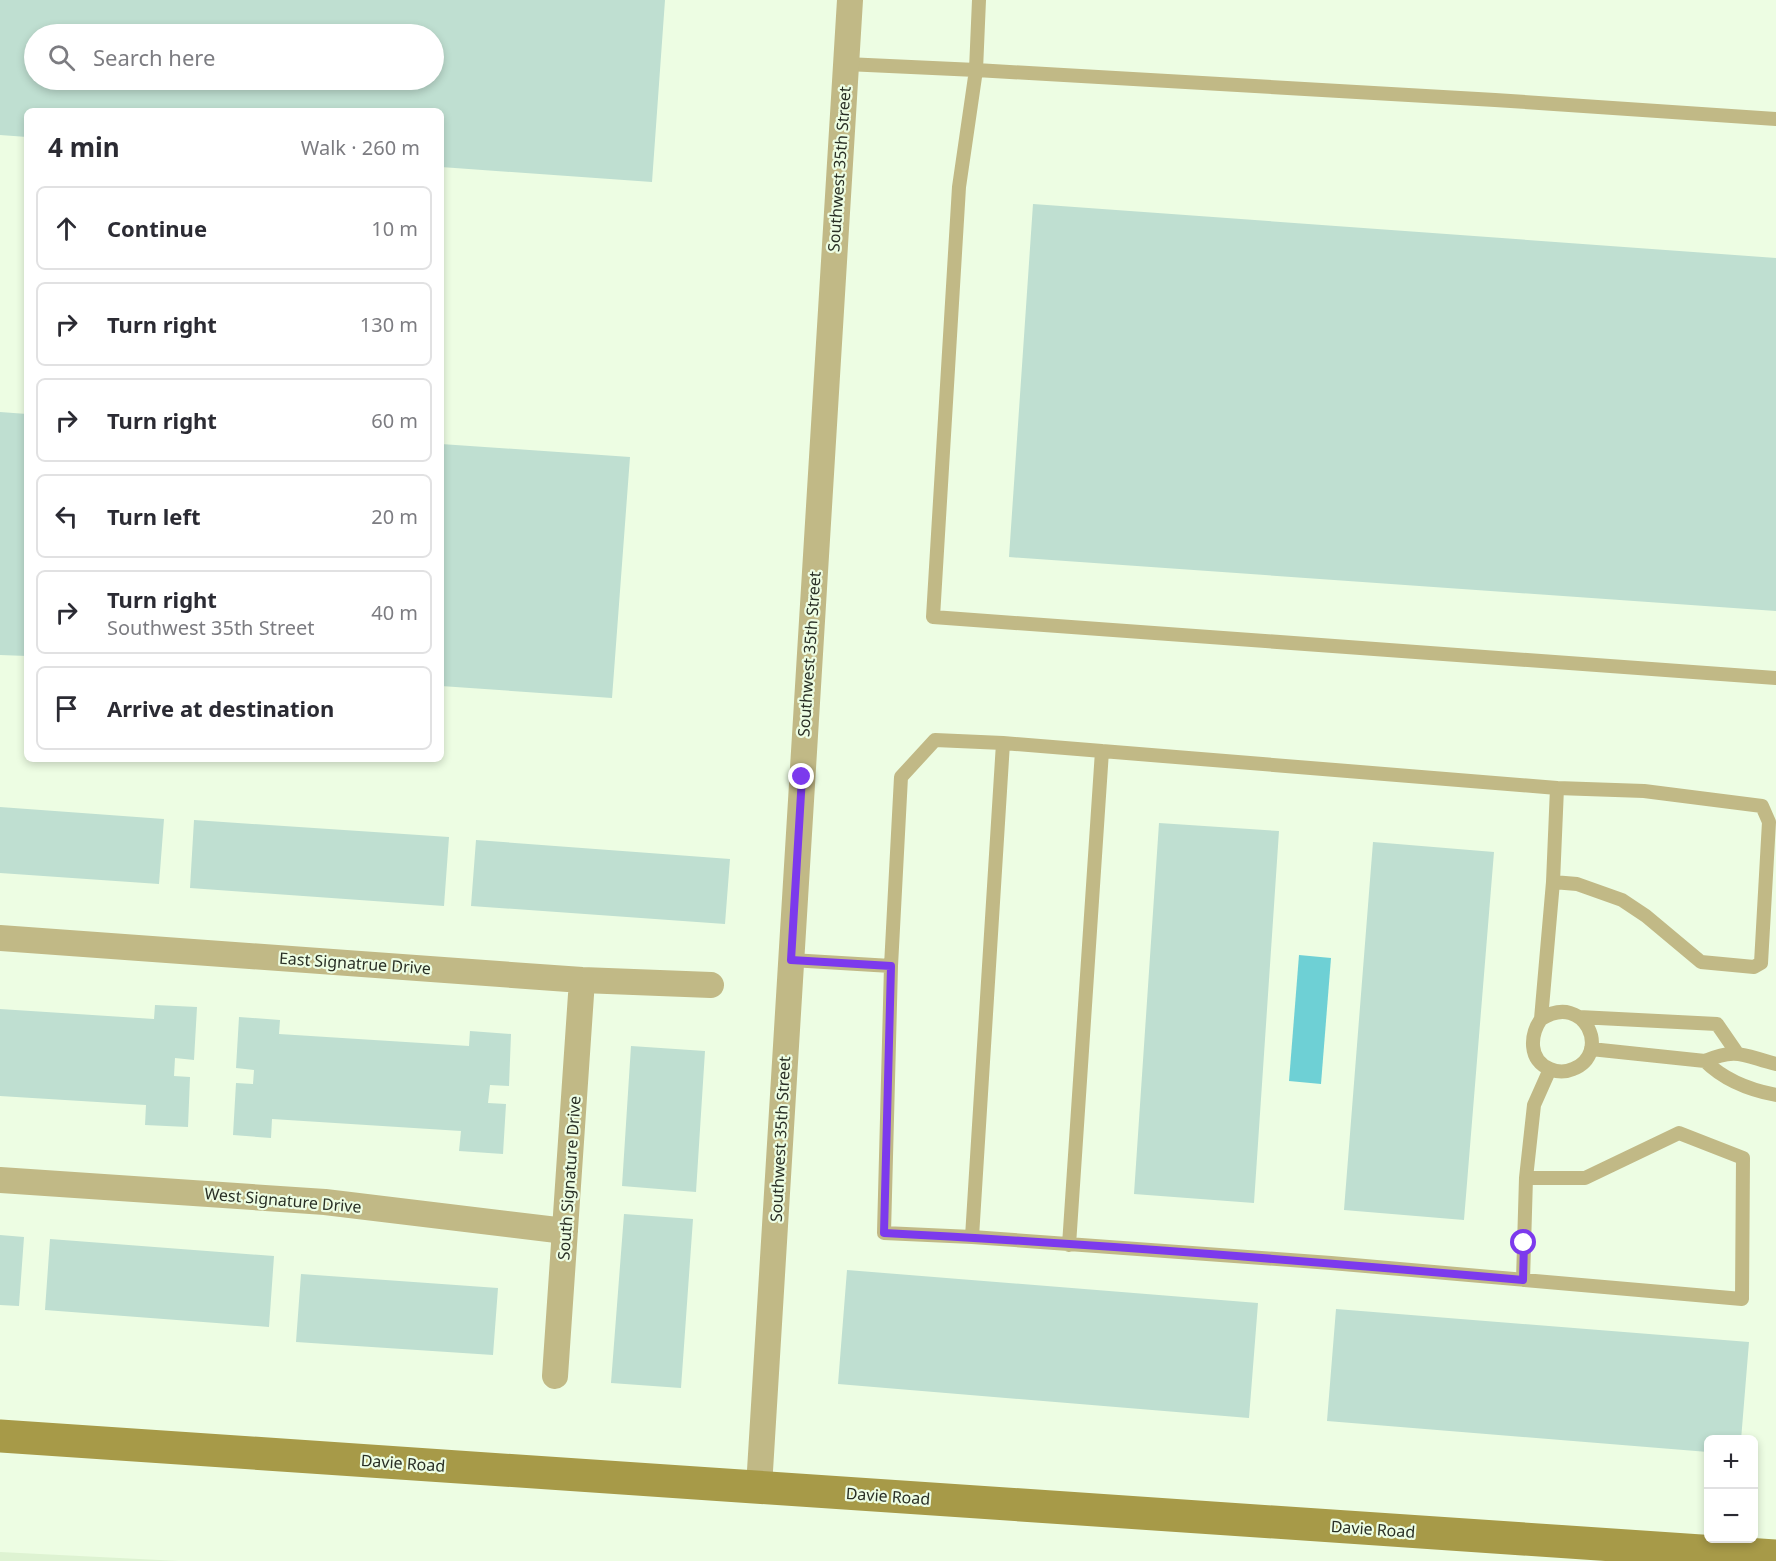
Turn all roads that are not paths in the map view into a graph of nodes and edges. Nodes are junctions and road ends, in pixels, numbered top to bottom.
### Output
1 (850, 0) edge
2 (979, 0) edge
3 (846, 64) junction
4 (976, 70) junction
5 (1776, 119) edge
6 (1776, 678) edge
7 (1003, 743) junction
8 (1102, 751) junction
9 (1557, 788) junction
10 (1553, 882) junction
11 (0, 938) edge
12 (791, 960) junction
13 (891, 966) junction
14 (582, 980) junction
15 (711, 985) dead end
16 (1579, 1017) junction
17 (1541, 1019) junction
18 (1591, 1049) junction
19 (1737, 1053) junction
20 (1705, 1061) junction
21 (1776, 1064) edge
22 (1550, 1069) junction
23 (1776, 1095) edge
24 (1526, 1178) junction
25 (0, 1180) edge
26 (565, 1231) junction
27 (972, 1237) junction
28 (1069, 1245) junction
29 (1523, 1280) junction
30 (555, 1376) dead end
31 (0, 1436) edge
32 (759, 1487) junction
33 (1776, 1556) edge

1 - 3 street, Southwest 35th Street
2 - 4 lane
3 - 4 lane
3 - 12 street, Southwest 35th Street
4 - 5 lane
4 - 6 lane
7 - 8 lane
7 - 13 lane
7 - 27 lane
8 - 9 lane
8 - 28 lane
9 - 10 lane
9 - 10 lane
10 - 17 lane
11 - 14 street, East Signatrue Drive
12 - 13 lane
12 - 32 street, Southwest 35th Street
13 - 27 lane
14 - 15 street, East Signatrue Drive
14 - 26 street, South Signature Drive
16 - 17 lane
16 - 18 lane
16 - 19 lane
17 - 22 lane
18 - 20 lane
18 - 22 lane
19 - 20 lane
19 - 21 lane
20 - 23 lane
22 - 24 lane
24 - 29 lane
24 - 29 lane
25 - 26 street, West Signature Drive
26 - 30 street, South Signature Drive
27 - 28 lane
28 - 29 lane
31 - 32 main road, Davie Road
32 - 33 main road, Davie Road

